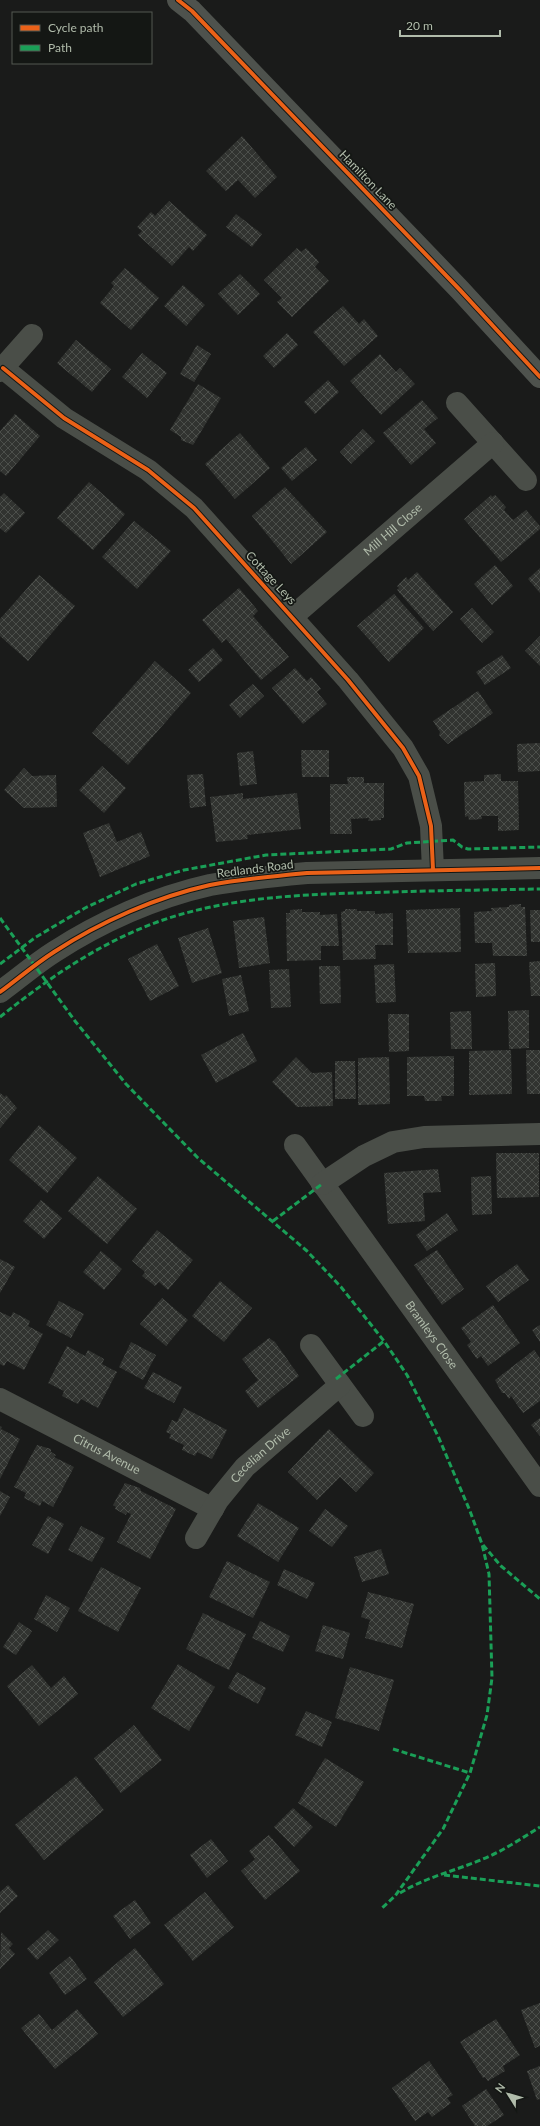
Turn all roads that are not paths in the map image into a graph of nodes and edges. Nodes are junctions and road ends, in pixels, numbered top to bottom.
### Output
1 (178, 0) edge
2 (32, 335) dead end
3 (2, 370) edge
4 (540, 377) edge
5 (456, 403) dead end
6 (493, 443) junction
7 (526, 480) dead end
8 (292, 616) junction
9 (540, 868) edge
10 (433, 870) junction
11 (0, 992) edge
12 (540, 1134) edge
13 (295, 1145) dead end
14 (322, 1184) junction
15 (311, 1345) dead end
16 (340, 1385) junction
17 (0, 1399) edge
18 (363, 1416) dead end
19 (540, 1486) edge
20 (213, 1509) junction
21 (196, 1538) dead end

1 - 4 street, Hamilton Lane
2 - 3 street, Cottage Leys
3 - 8 street, Cottage Leys
5 - 6 street
6 - 7 street
6 - 8 street, Mill Hill Close
8 - 10 street, Cottage Leys
9 - 10 street, Redlands Road
10 - 11 street, Redlands Road
12 - 14 street
13 - 14 street, Bramleys Close
14 - 19 street, Bramleys Close
15 - 16 street
16 - 18 street
16 - 20 street, Cecelian Drive
17 - 20 street, Citrus Avenue
20 - 21 street, Cecelian Drive

